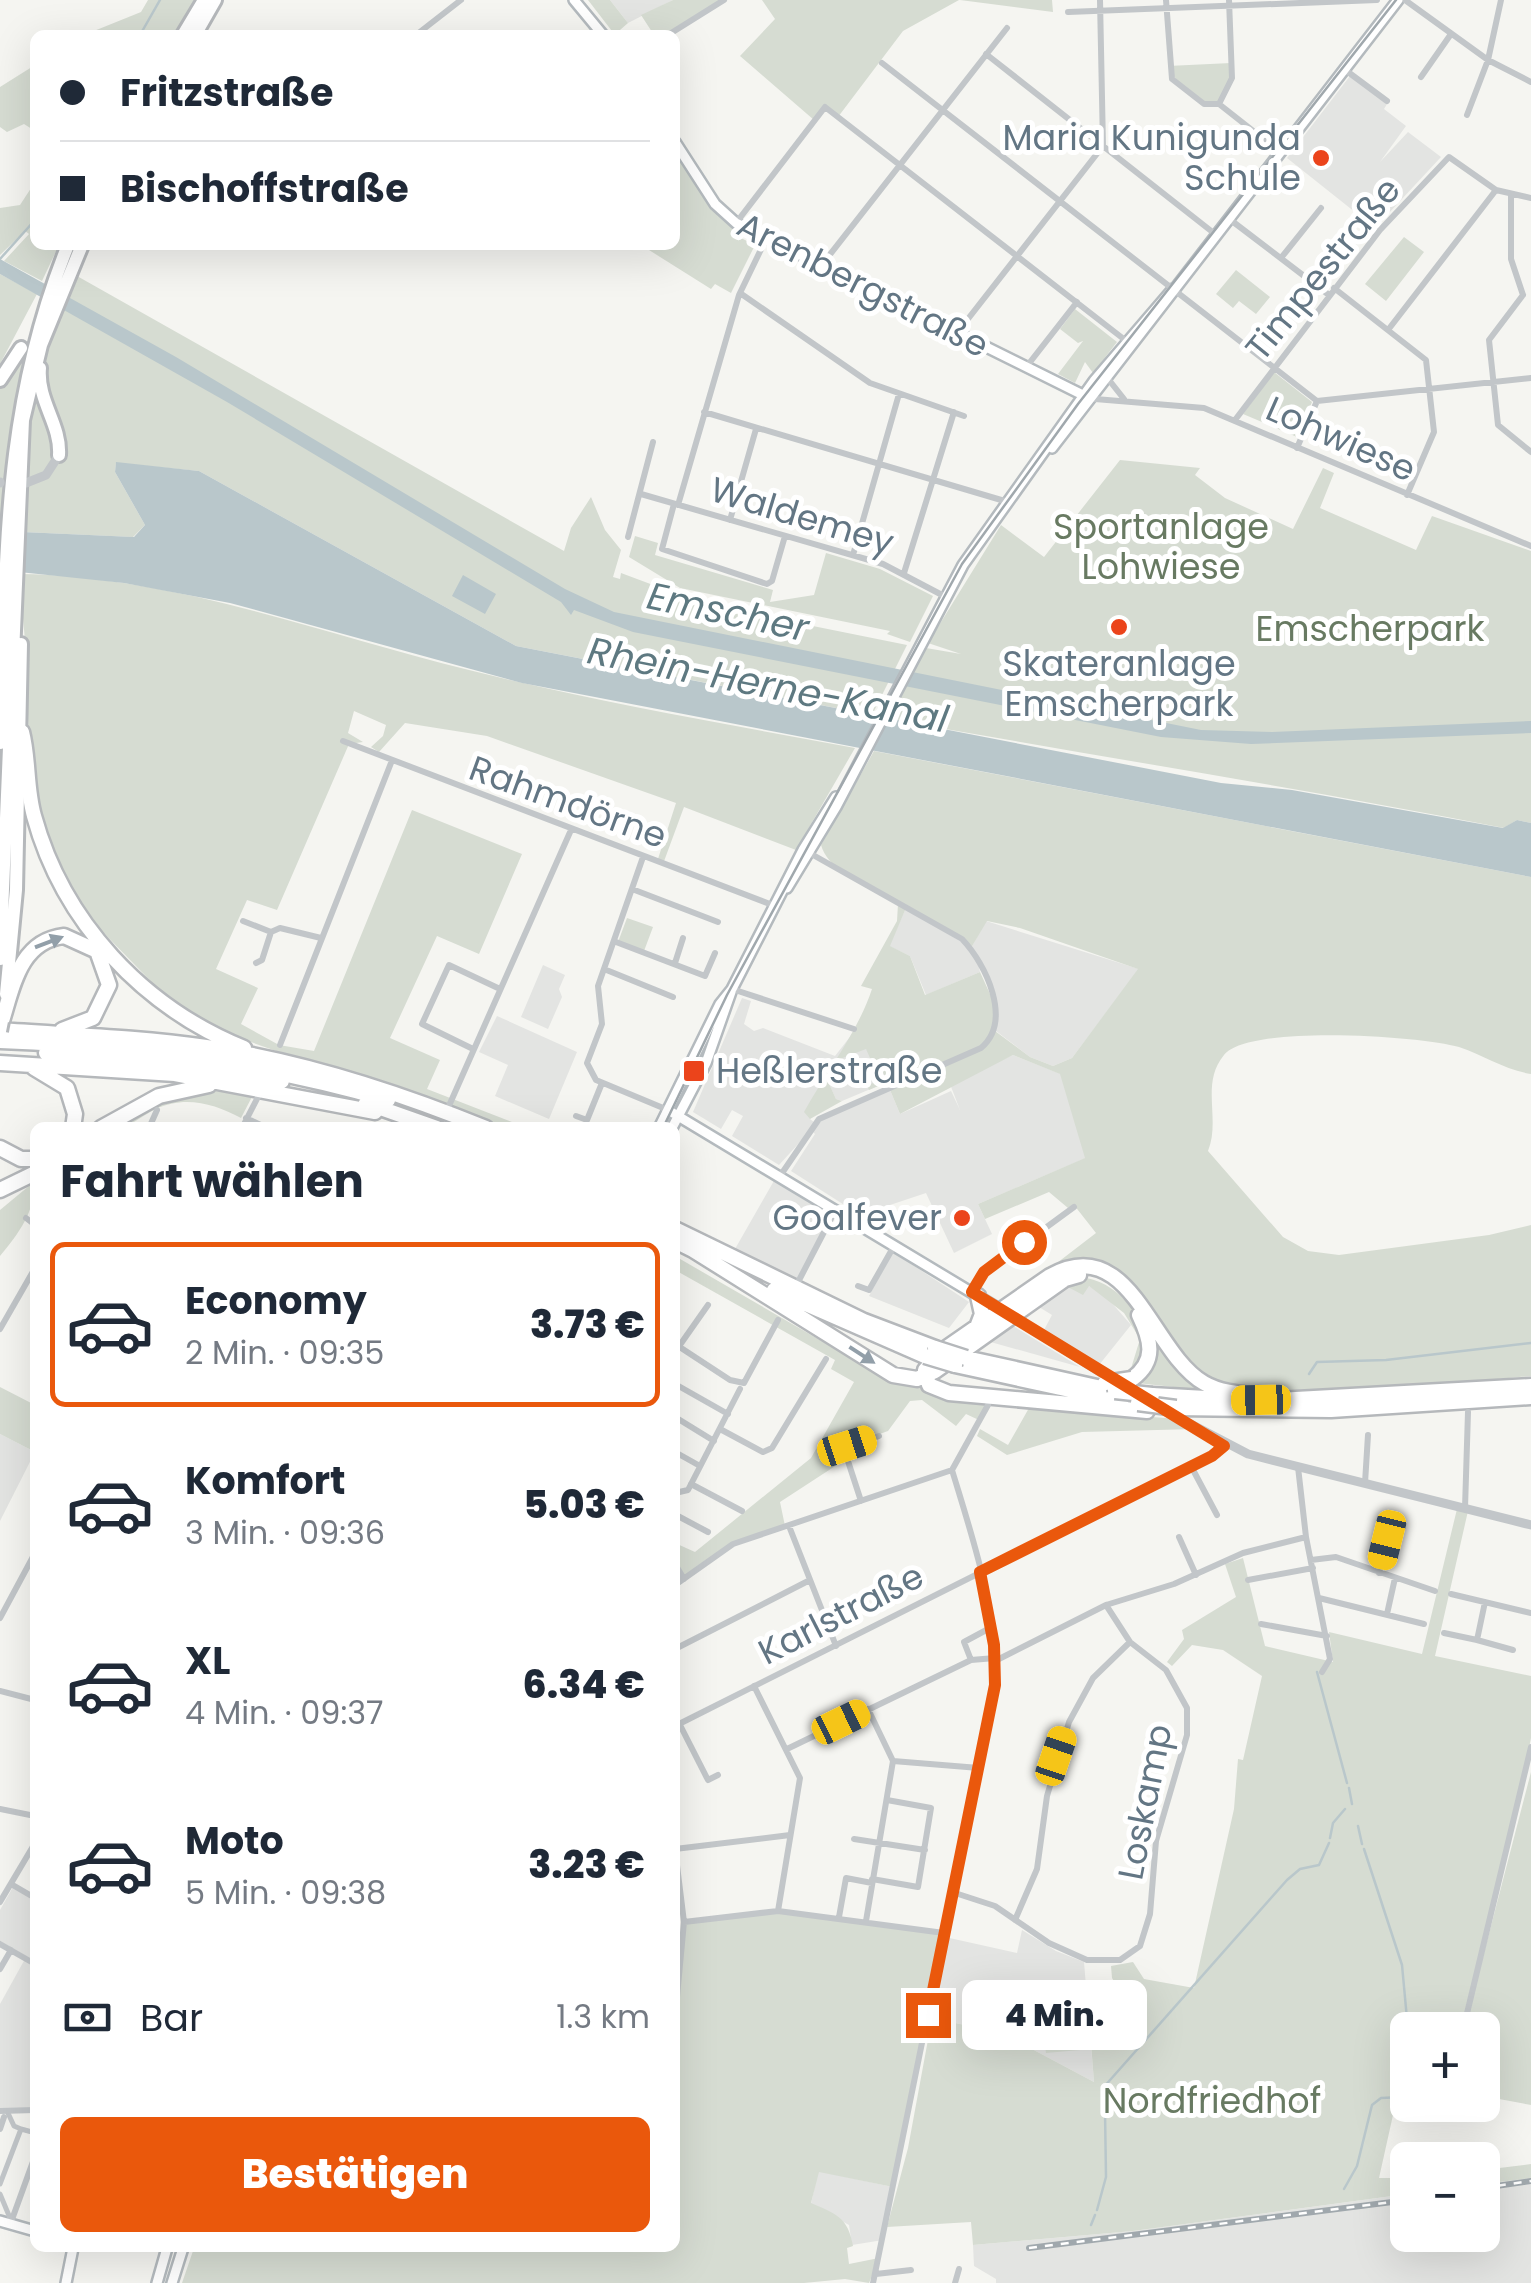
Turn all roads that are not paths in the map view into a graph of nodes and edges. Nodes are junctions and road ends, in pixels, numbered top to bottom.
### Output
1 (204, 0) edge
2 (216, 0) edge
3 (462, 0) edge
4 (574, 0) edge
5 (724, 0) edge
6 (1100, 0) edge
7 (1378, 0) edge
8 (1502, 0) edge
9 (1291, 2) edge
10 (1398, 2) edge
11 (1229, 3) edge
12 (1166, 4) edge
13 (1100, 11) junction
14 (1068, 12) dead end
15 (1007, 28) dead end
16 (187, 30) edge
17 (198, 30) edge
18 (429, 30) edge
19 (599, 30) edge
20 (676, 30) edge
21 (1451, 34) junction
22 (986, 54) junction
23 (1488, 60) junction
24 (882, 63) dead end
25 (1344, 68) junction
26 (1421, 77) dead end
27 (1531, 82) edge
28 (1387, 101) dead end
29 (1219, 104) junction
30 (943, 109) junction
31 (1466, 116) dead end
32 (1103, 146) junction
33 (680, 150) edge
34 (1280, 152) junction
35 (900, 165) junction
36 (1496, 190) junction
37 (1512, 194) junction
38 (1531, 198) edge
39 (1060, 201) junction
40 (1321, 208) dead end
41 (1228, 218) junction
42 (736, 223) junction
43 (1216, 234) junction
44 (766, 239) junction
45 (67, 250) edge
46 (79, 250) edge
47 (1017, 256) junction
48 (1281, 258) junction
49 (821, 266) junction
50 (62, 274) junction
51 (1173, 288) junction
52 (1332, 292) junction
53 (740, 293) junction
54 (1527, 294) edge
55 (1076, 302) junction
56 (48, 313) junction
57 (34, 324) junction
58 (1388, 330) junction
59 (957, 334) junction
60 (1125, 340) junction
61 (1026, 368) junction
62 (1274, 368) junction
63 (1531, 378) edge
64 (0, 380) edge
65 (1109, 380) junction
66 (1493, 382) junction
67 (1430, 389) junction
68 (899, 394) junction
69 (1089, 397) junction
70 (1125, 400) junction
71 (1317, 401) junction
72 (704, 412) junction
73 (954, 412) junction
74 (964, 416) dead end
75 (1235, 420) junction
76 (756, 429) junction
77 (654, 442) dead end
78 (1297, 448) junction
79 (1531, 452) edge
80 (59, 455) joint
81 (879, 464) junction
82 (934, 480) junction
83 (26, 483) dead end
84 (641, 494) junction
85 (1407, 495) junction
86 (1008, 502) junction
87 (676, 504) junction
88 (730, 520) junction
89 (11, 522) junction
90 (785, 536) junction
91 (628, 537) dead end
92 (1531, 546) edge
93 (853, 555) junction
94 (904, 574) junction
95 (9, 582) edge
96 (944, 596) junction
97 (22, 732) junction
98 (342, 741) dead end
99 (0, 743) edge
100 (391, 763) junction
101 (571, 830) junction
102 (806, 851) junction
103 (644, 856) junction
104 (632, 889) junction
105 (776, 907) junction
106 (243, 921) dead end
107 (718, 922) dead end
108 (271, 932) junction
109 (321, 938) junction
110 (683, 938) dead end
111 (616, 942) junction
112 (715, 953) dead end
113 (0, 960) edge
114 (256, 963) dead end
115 (675, 963) junction
116 (604, 970) junction
117 (500, 989) junction
118 (732, 989) junction
119 (673, 997) dead end
120 (1, 1027) edge
121 (854, 1030) dead end
122 (39, 1033) junction
123 (0, 1042) edge
124 (280, 1044) dead end
125 (474, 1049) junction
126 (0, 1051) edge
127 (273, 1059) junction
128 (0, 1063) edge
129 (19, 1063) junction
130 (602, 1084) junction
131 (244, 1086) junction
132 (260, 1093) dead end
133 (448, 1108) dead end
134 (157, 1110) dead end
135 (668, 1110) junction
136 (680, 1114) junction
137 (576, 1116) dead end
138 (246, 1118) junction
139 (75, 1122) edge
140 (113, 1122) edge
141 (152, 1122) edge
142 (244, 1122) edge
143 (254, 1122) edge
144 (407, 1122) edge
145 (419, 1122) edge
146 (448, 1122) edge
147 (470, 1122) edge
148 (662, 1122) edge
149 (675, 1122) edge
150 (0, 1148) edge
151 (30, 1159) edge
152 (30, 1175) edge
153 (780, 1176) junction
154 (0, 1190) edge
155 (1074, 1207) dead end
156 (836, 1210) junction
157 (26, 1218) dead end
158 (30, 1222) edge
159 (680, 1231) edge
160 (680, 1244) edge
161 (894, 1245) junction
162 (693, 1250) junction
163 (30, 1277) edge
164 (858, 1286) dead end
165 (796, 1287) dead end
166 (975, 1294) junction
167 (708, 1305) dead end
168 (1006, 1313) junction
169 (778, 1320) dead end
170 (976, 1328) junction
171 (0, 1329) edge
172 (680, 1342) edge
173 (680, 1349) edge
174 (930, 1352) junction
175 (826, 1359) dead end
176 (961, 1361) junction
177 (925, 1376) junction
178 (742, 1386) junction
179 (1531, 1386) edge
180 (680, 1387) edge
181 (1110, 1387) junction
182 (1531, 1397) edge
183 (1287, 1400) junction
184 (988, 1405) dead end
185 (1142, 1407) junction
186 (1468, 1412) dead end
187 (728, 1414) junction
188 (680, 1420) edge
189 (720, 1429) junction
190 (1368, 1435) dead end
191 (879, 1436) dead end
192 (714, 1440) junction
193 (1224, 1446) junction
194 (680, 1455) edge
195 (700, 1466) junction
196 (1190, 1466) junction
197 (1298, 1467) junction
198 (952, 1470) junction
199 (691, 1484) junction
200 (1364, 1484) junction
201 (680, 1490) edge
202 (861, 1501) junction
203 (1465, 1509) junction
204 (742, 1511) dead end
205 (1217, 1515) dead end
206 (680, 1520) edge
207 (789, 1526) junction
208 (1531, 1526) edge
209 (708, 1532) dead end
210 (1389, 1533) dead end
211 (1306, 1536) junction
212 (1179, 1537) dead end
213 (30, 1563) edge
214 (1312, 1564) junction
215 (680, 1572) edge
216 (980, 1572) junction
217 (1379, 1574) junction
218 (1196, 1575) junction
219 (1396, 1578) junction
220 (684, 1579) junction
221 (810, 1580) junction
222 (1248, 1580) dead end
223 (680, 1582) edge
224 (1435, 1591) dead end
225 (1451, 1594) dead end
226 (1319, 1598) junction
227 (1485, 1602) junction
228 (1106, 1606) junction
229 (1531, 1613) edge
230 (1386, 1614) junction
231 (0, 1618) edge
232 (1261, 1624) dead end
233 (1424, 1624) dead end
234 (990, 1628) junction
235 (1444, 1633) dead end
236 (1327, 1636) junction
237 (1477, 1640) junction
238 (1130, 1642) junction
239 (680, 1646) edge
240 (836, 1646) junction
241 (1514, 1650) dead end
242 (995, 1659) junction
243 (971, 1660) junction
244 (1322, 1672) dead end
245 (754, 1686) junction
246 (0, 1691) edge
247 (30, 1699) edge
248 (868, 1709) junction
249 (680, 1723) edge
250 (680, 1729) edge
251 (1531, 1747) edge
252 (788, 1749) junction
253 (893, 1761) junction
254 (979, 1768) junction
255 (718, 1775) dead end
256 (887, 1800) junction
257 (0, 1809) edge
258 (30, 1815) edge
259 (790, 1835) junction
260 (854, 1839) dead end
261 (880, 1841) junction
262 (680, 1848) edge
263 (924, 1850) junction
264 (30, 1852) edge
265 (872, 1881) junction
266 (11, 1884) junction
267 (680, 1890) edge
268 (952, 1892) junction
269 (30, 1895) edge
270 (0, 1902) edge
271 (778, 1911) junction
272 (839, 1917) junction
273 (1015, 1920) junction
274 (866, 1921) junction
275 (684, 1922) junction
276 (944, 1933) junction
277 (0, 1944) edge
278 (11, 1950) junction
279 (30, 1961) edge
280 (680, 1965) edge
281 (0, 1969) edge
282 (1467, 2012) edge
283 (30, 2110) edge
284 (4, 2113) edge
285 (0, 2129) edge
286 (21, 2129) junction
287 (30, 2131) edge
288 (30, 2167) edge
289 (0, 2184) edge
290 (0, 2194) edge
291 (5, 2223) edge
292 (30, 2229) edge
293 (72, 2252) edge
294 (166, 2252) edge
295 (181, 2252) edge
296 (959, 2269) dead end
297 (911, 2270) dead end
298 (875, 2279) edge
299 (66, 2283) edge
300 (157, 2283) edge
301 (172, 2283) edge
302 (955, 2283) edge

1 - 16 highway
2 - 17 highway
3 - 18 street
4 - 19 main road
5 - 20 street
6 - 13 street
7 - 9 street
7 - 10 street
8 - 23 street
9 - 11 street
10 - 21 street
10 - 25 main road
11 - 12 street
11 - 29 street
12 - 13 street
12 - 29 street
13 - 14 street
13 - 32 street
15 - 22 street
21 - 23 street
21 - 26 street
22 - 30 street
22 - 32 street
23 - 27 street
23 - 31 street
24 - 30 street
25 - 28 street
25 - 34 main road
29 - 34 street
30 - 35 street
30 - 39 street
32 - 39 street
32 - 43 street
33 - 42 main road, Arenbergstraße
34 - 41 main road
35 - 42 street
35 - 47 street
35 - 49 street
36 - 37 street
36 - 52 street, Timpestraße
36 - 58 street
37 - 38 street
37 - 54 street
39 - 47 street
39 - 51 street
40 - 48 street
41 - 43 main road
41 - 48 street
42 - 44 main road, Arenbergstraße
43 - 51 main road
44 - 49 main road, Arenbergstraße
44 - 53 street
45 - 50 highway
46 - 50 highway
47 - 55 street
47 - 59 street
48 - 52 street
49 - 59 main road, Arenbergstraße
50 - 56 highway
51 - 60 main road
51 - 62 street
51 - 65 main road
52 - 58 street
52 - 62 street, Timpestraße
53 - 68 street
53 - 72 street
54 - 66 street
55 - 60 street
55 - 61 street, Arenbergstraße
56 - 57 highway
56 - 80 highway
56 - 89 highway
57 - 64 highway
57 - 89 highway
58 - 67 street
59 - 61 main road, Arenbergstraße
60 - 69 main road
61 - 69 main road, Arenbergstraße
62 - 71 street
62 - 75 street, Timpestraße
63 - 66 street
65 - 69 main road
65 - 70 street
66 - 67 street
66 - 79 street
67 - 71 street
67 - 85 street
68 - 73 street
68 - 81 street
69 - 70 street, Lohwiese
69 - 86 main road
70 - 75 street, Lohwiese
71 - 78 street
72 - 76 street
72 - 87 street
73 - 74 street
73 - 82 street
75 - 78 street, Lohwiese
76 - 81 street
76 - 88 street
77 - 84 street
78 - 85 street, Lohwiese
80 - 83 street
81 - 82 street
81 - 93 street
82 - 86 street
82 - 94 street
84 - 87 street, Waldemey
84 - 91 street
85 - 92 street, Lohwiese
86 - 96 main road
87 - 88 street, Waldemey
87 - 90 street
88 - 90 street, Waldemey
89 - 95 highway
90 - 93 street, Waldemey
93 - 94 street, Waldemey
94 - 96 street, Waldemey
95 - 97 highway
95 - 99 highway
95 - 113 highway
96 - 102 main road
97 - 120 highway
97 - 127 highway
98 - 100 street, Rahmdörne
100 - 101 street, Rahmdörne
100 - 109 street
101 - 103 street, Rahmdörne
101 - 117 street
102 - 105 main road
102 - 153 street
103 - 104 street
103 - 105 street, Rahmdörne
104 - 107 street
104 - 111 street
105 - 118 main road
106 - 108 street
108 - 109 street
108 - 114 street
109 - 124 street
110 - 115 street
111 - 115 street
111 - 116 street
112 - 115 street
116 - 119 street
116 - 130 street
117 - 125 street
117 - 125 street
118 - 121 street
118 - 135 main road
118 - 136 main road
120 - 122 highway
120 -> 122 highway
122 - 127 highway
123 - 146 highway
125 - 133 street
126 - 145 highway
127 - 147 highway
128 - 129 highway
129 - 131 highway
129 - 139 highway
130 - 135 street
130 - 137 street
131 - 140 highway
131 - 144 highway
132 - 138 street
134 - 141 street
135 - 136 main road
135 - 148 main road
136 - 149 main road
136 - 153 main road
138 - 142 street
138 - 143 street
150 - 151 highway
152 - 154 highway
153 - 156 main road
155 - 166 street
156 - 161 main road
156 - 165 street
157 - 158 street
159 - 174 highway
160 - 162 highway
161 - 164 street
161 - 166 main road
162 - 174 highway
162 -> 177 highway
163 - 171 street
166 - 168 main road
166 - 170 highway
167 - 172 street
168 - 170 highway
168 - 177 highway
168 - 181 highway, bridge
168 - 183 highway
168 - 193 street
169 - 178 street
170 - 177 highway
173 - 178 street
174 - 176 highway, bridge
175 - 189 street
176 - 181 highway
176 - 185 highway
177 - 185 highway
178 - 187 street
179 - 183 highway
180 - 187 street
181 - 183 highway, bridge
182 - 185 highway, bridge
184 - 198 street
186 - 203 street
187 - 189 street
188 - 192 street
189 - 192 street
190 - 200 street
191 - 202 street
192 - 195 street
193 - 196 street, Karlstraße
193 - 197 street
194 - 195 street
195 - 199 street
196 - 205 street
196 - 216 street, Karlstraße
197 - 200 street
197 - 211 street
198 - 202 street
198 - 216 street
199 - 201 street
199 - 204 street
200 - 203 street
202 - 207 street
203 - 208 street
206 - 209 street
207 - 220 street
207 - 221 street
210 - 217 street
211 - 214 street
211 - 218 street
212 - 218 street
213 - 231 street
214 - 217 street
214 - 222 street
214 - 226 street
215 - 220 street
216 - 234 street
216 - 240 street, Karlstraße
217 - 219 street
218 - 228 street
219 - 224 street
219 - 230 street
220 - 223 street
221 - 239 street
221 - 240 street
225 - 227 street
226 - 230 street
226 - 236 street
227 - 229 street
227 - 237 street
228 - 238 street, Loskamp
228 - 242 street
230 - 233 street
232 - 236 street
234 - 242 street
234 - 243 street
235 - 237 street
236 - 244 street
237 - 241 street
238 - 273 street
238 - 273 street, Loskamp
240 - 245 street, Karlstraße
242 - 243 street
242 - 254 street
243 - 248 street
245 - 249 street, Karlstraße
245 - 252 street
246 - 247 street
248 - 252 street
248 - 253 street
250 - 255 street
251 - 282 street
252 - 259 street
253 - 254 street
253 - 256 street
254 - 268 street
256 - 261 street
256 - 263 street
257 - 258 street
259 - 262 street
259 - 271 street
260 - 261 street
261 - 263 street
261 - 265 street
263 - 265 street
264 - 266 street
265 - 272 street
265 - 274 street
266 - 269 street
266 - 270 street
267 - 275 street
268 - 273 street, Loskamp
268 - 276 street
271 - 272 street
271 - 275 street
272 - 274 street
274 - 276 street
275 - 280 street
276 - 298 street
277 - 278 street
278 - 279 street
278 - 281 street
283 - 284 street
284 - 285 street
284 - 286 street
286 - 287 street
286 - 289 street
288 - 291 street
290 - 291 street
291 - 292 main road
293 - 299 main road
294 - 300 main road
295 - 301 main road
296 - 302 street
297 - 298 street

